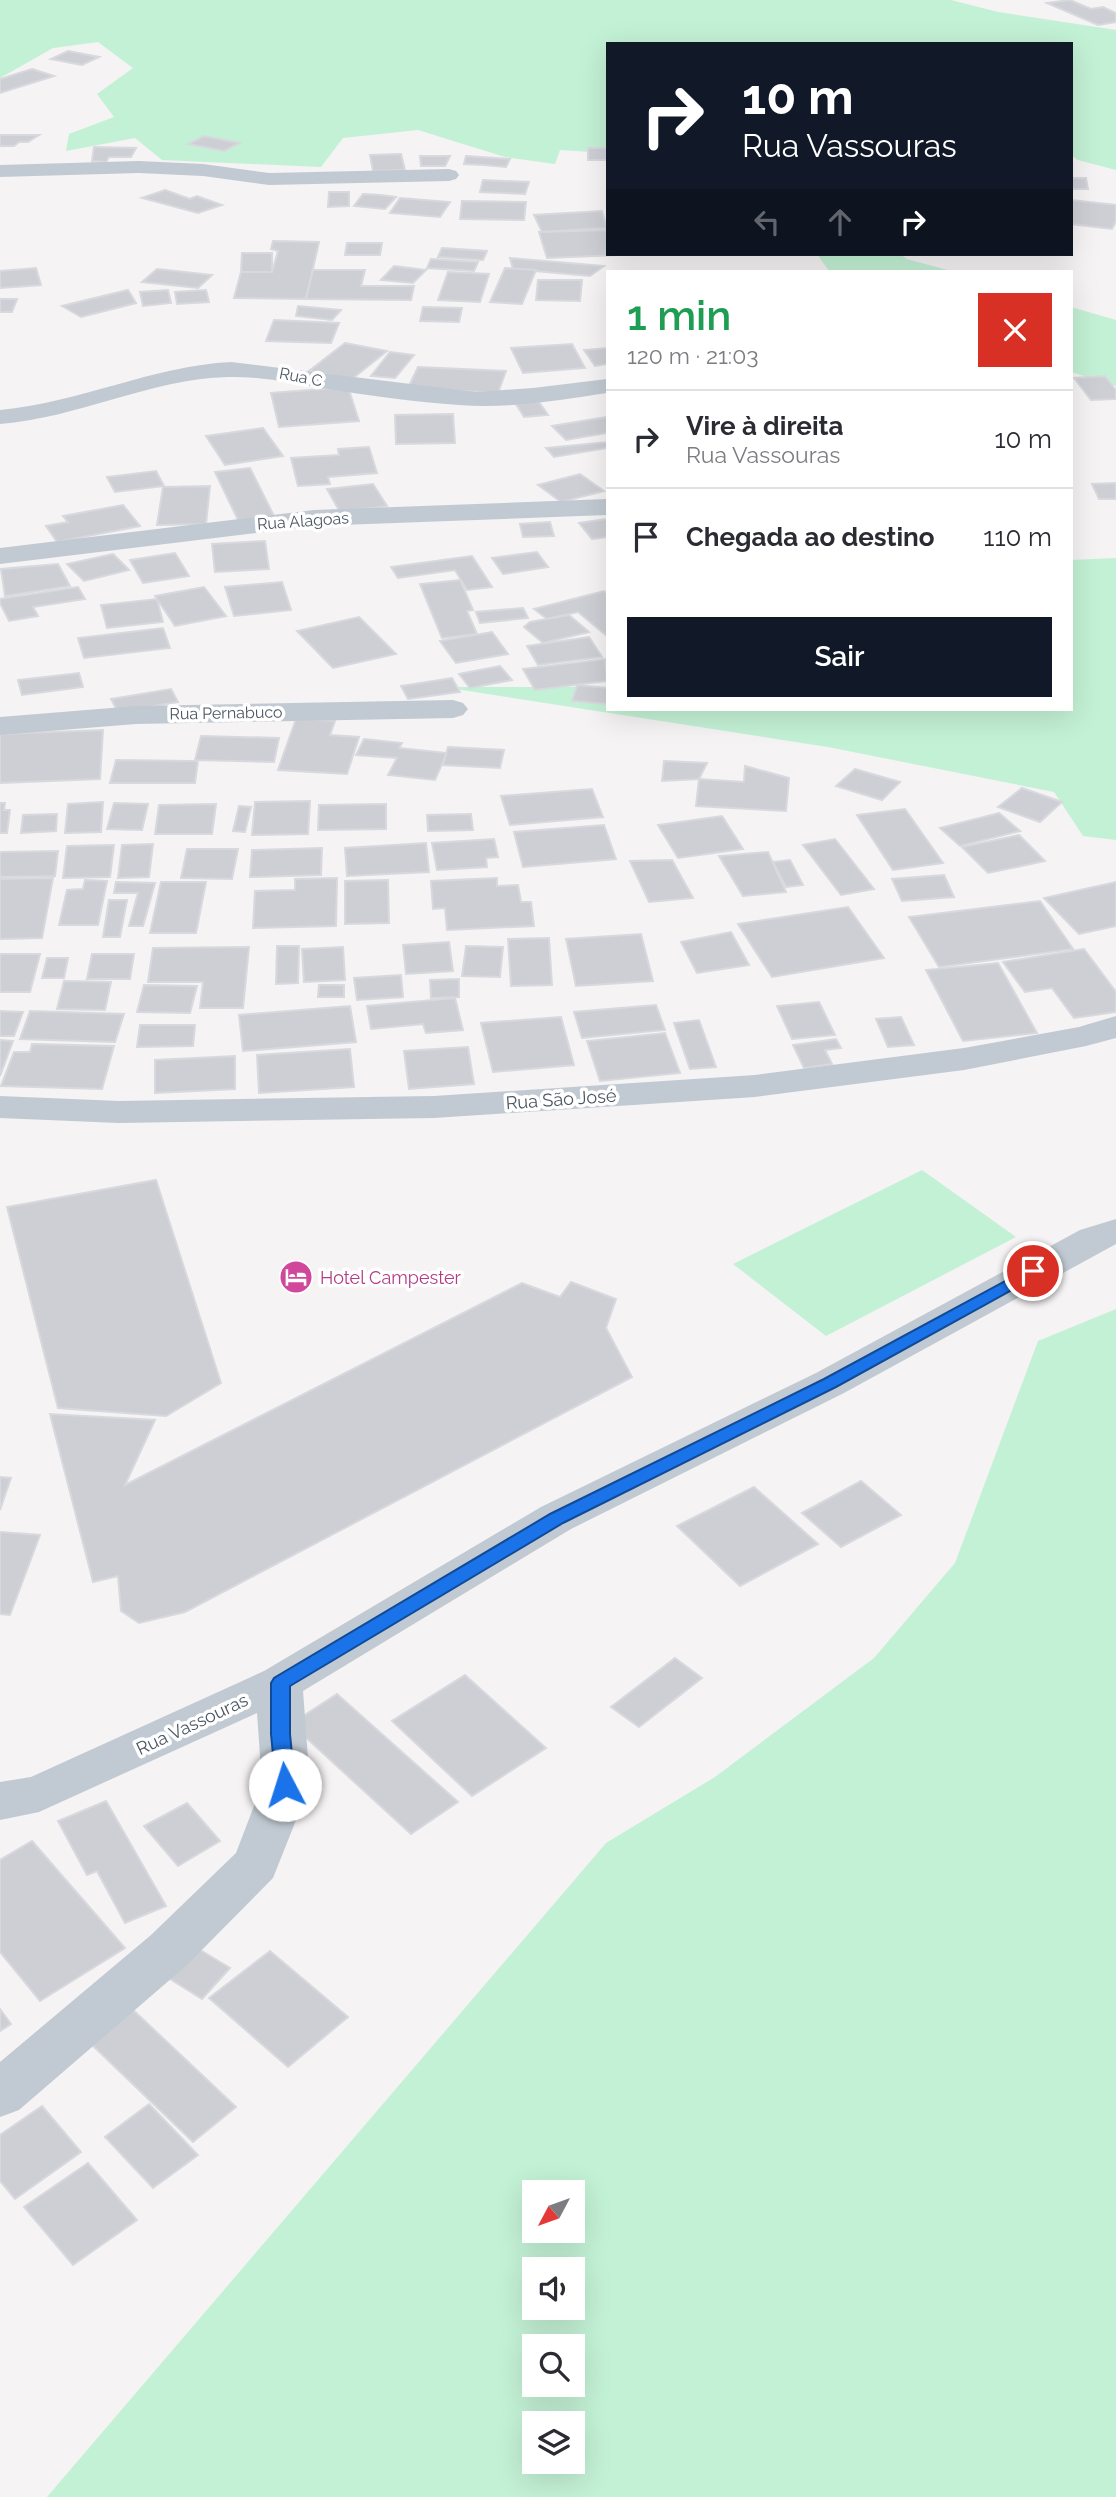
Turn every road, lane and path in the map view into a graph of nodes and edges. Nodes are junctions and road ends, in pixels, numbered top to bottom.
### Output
1 (0, 171) edge
2 (449, 175) dead end
3 (606, 386) edge
4 (0, 417) edge
5 (606, 507) edge
6 (0, 556) edge
7 (453, 709) dead end
8 (0, 726) edge
9 (1116, 1026) edge
10 (0, 1107) edge
11 (1116, 1231) edge
12 (280, 1683) junction
13 (0, 1801) edge
14 (0, 2094) edge

1 - 2 street
3 - 4 street, Rua C
5 - 6 street, Rua Alagoas
7 - 8 street, Rua Pernabuco
9 - 10 street, Rua São José
11 - 12 street, Rua Vassouras
12 - 13 street, Rua Vassouras
12 - 14 street

